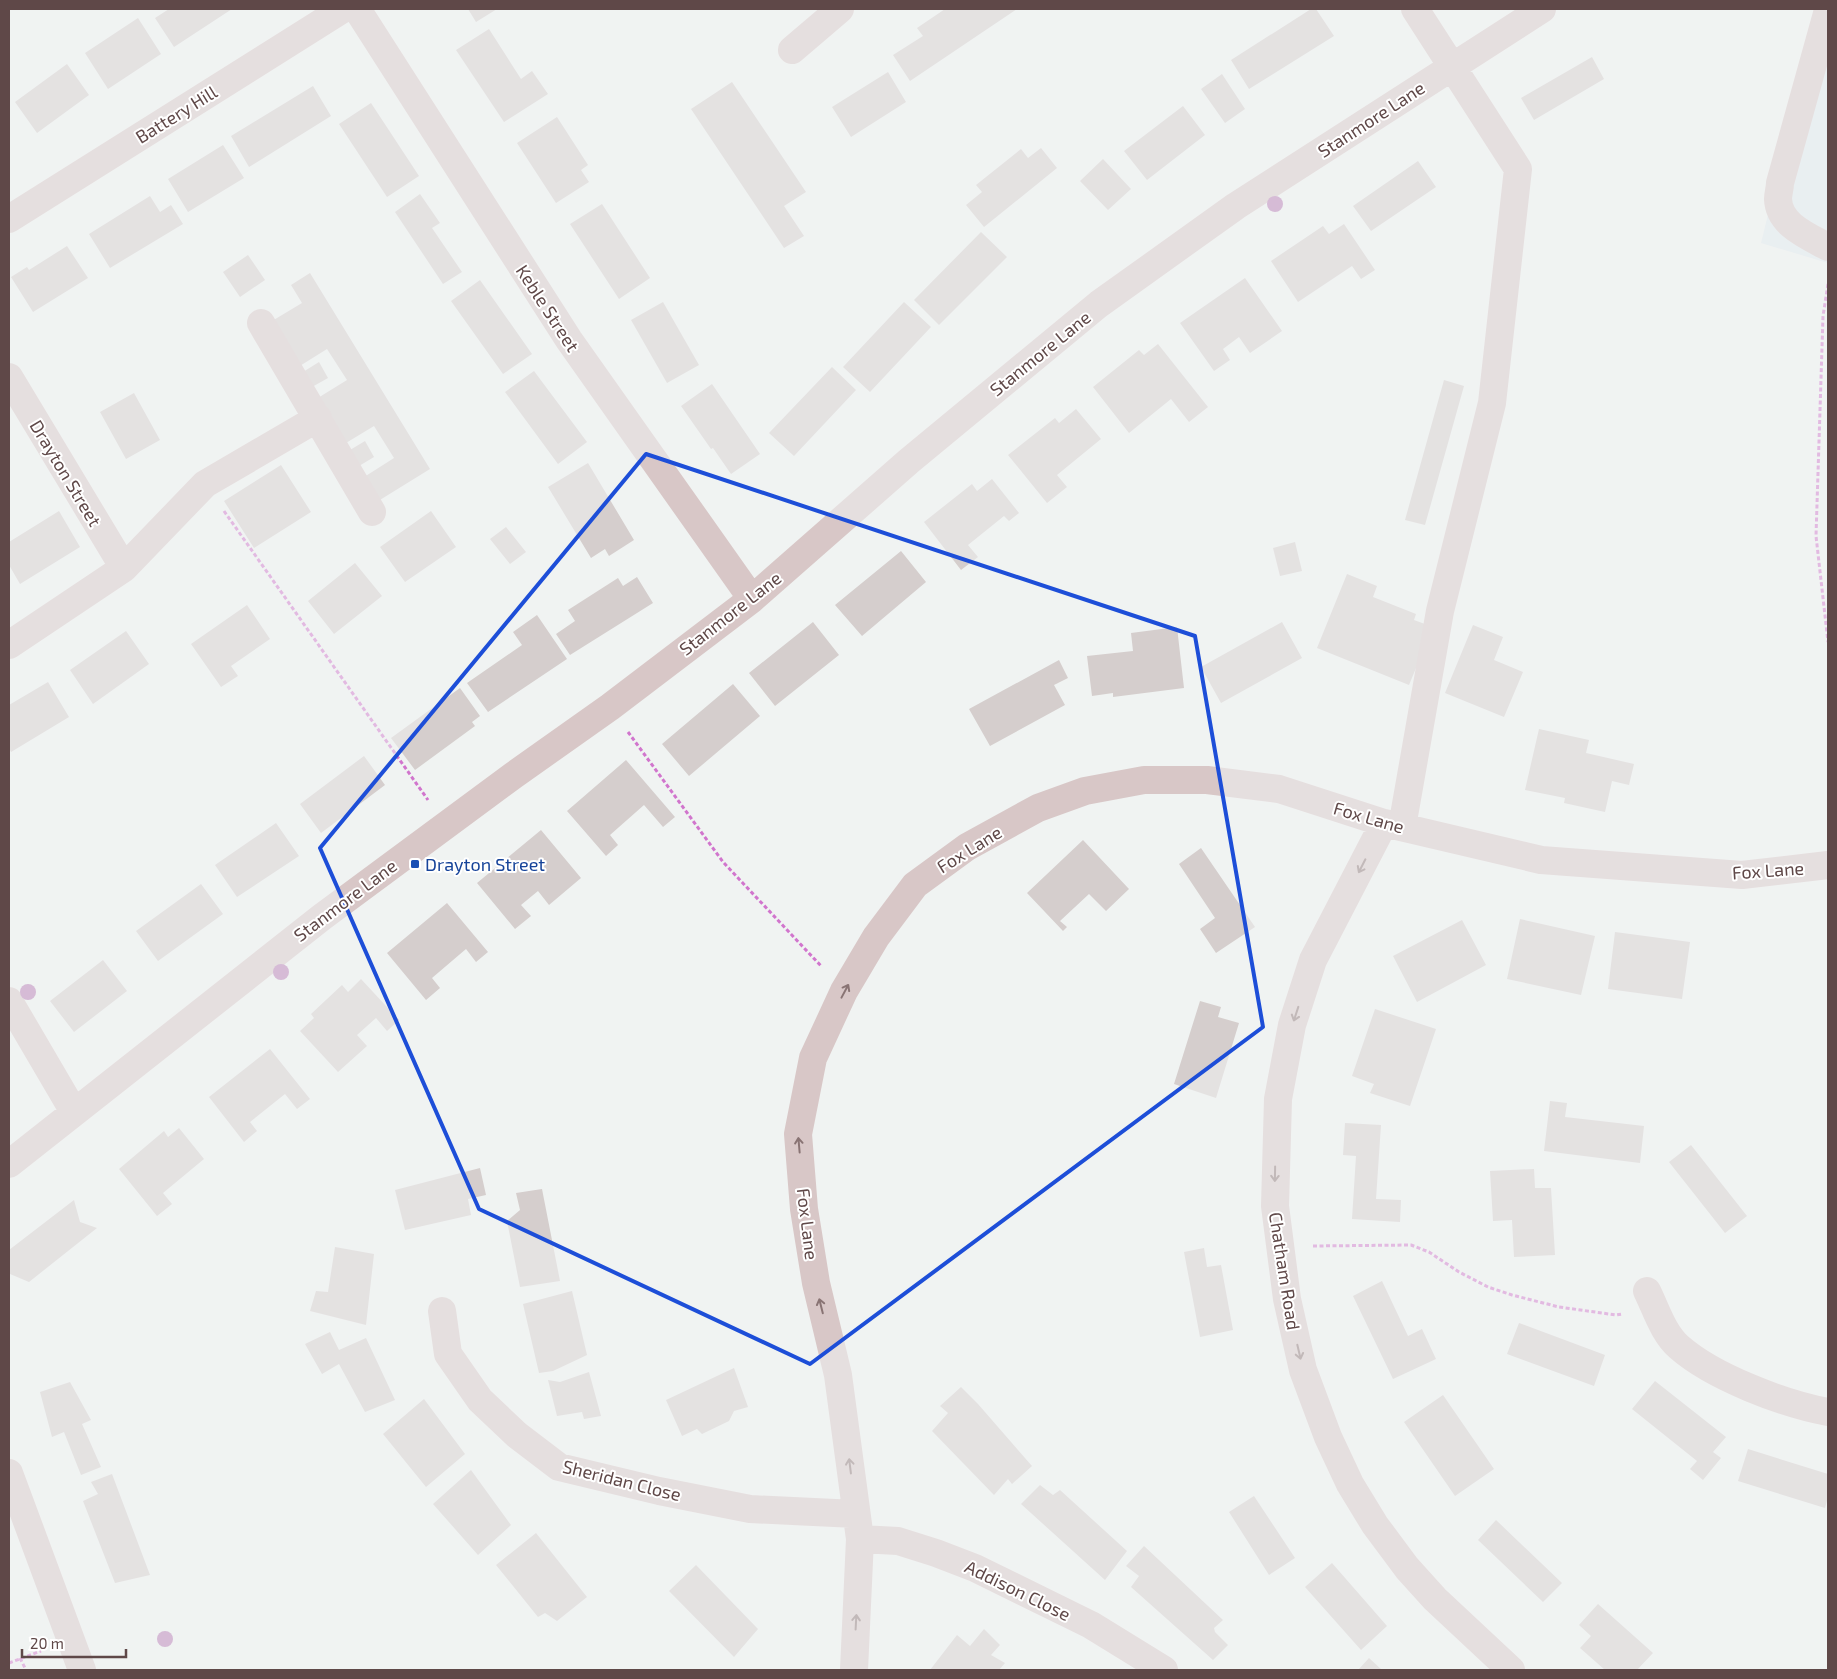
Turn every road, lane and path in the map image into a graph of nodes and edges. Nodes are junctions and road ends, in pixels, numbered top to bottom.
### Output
1 (343, 9) edge
2 (357, 9) edge
3 (840, 9) edge
4 (1415, 9) edge
5 (1542, 9) edge
6 (1828, 10) edge
7 (792, 50) dead end
8 (1453, 66) junction
9 (9, 219) edge
10 (1828, 247) edge
11 (1828, 284) edge
12 (261, 323) dead end
13 (9, 377) edge
14 (318, 418) junction
15 (205, 484) junction
16 (372, 512) dead end
17 (124, 568) junction
18 (752, 599) junction
19 (1828, 642) edge
20 (9, 645) edge
21 (610, 707) junction
22 (446, 825) junction
23 (1393, 825) junction
24 (1828, 865) edge
25 (844, 991) junction
26 (9, 1001) edge
27 (74, 1112) junction
28 (9, 1164) edge
29 (1280, 1246) junction
30 (1651, 1299) joint
31 (442, 1311) dead end
32 (1828, 1412) edge
33 (9, 1472) edge
34 (858, 1526) junction
35 (9, 1663) edge
36 (26, 1670) edge
37 (82, 1670) edge
38 (854, 1670) edge
39 (1164, 1670) edge
40 (1512, 1670) edge

1 - 9 street, Battery Hill
2 - 18 street, Keble Street
3 - 7 street
4 - 8 street
5 - 8 street, Stanmore Lane
6 - 10 street
8 - 18 street, Stanmore Lane
8 - 23 street, Chatham Road
11 - 19 path
12 - 14 street
13 - 17 street, Drayton Street
14 - 15 street
14 - 16 street
15 - 17 street
15 - 22 path
17 - 20 street
18 - 21 street, Stanmore Lane
21 - 22 street, Stanmore Lane
21 - 25 path
22 - 27 street, Stanmore Lane
23 - 24 street, Fox Lane
23 - 25 street, Fox Lane
23 -> 29 street, Chatham Road
34 -> 25 street, Fox Lane
26 - 27 street
27 - 28 street, Stanmore Lane
29 - 30 path
29 -> 40 street, Chatham Road
30 - 32 street
31 - 34 street, Sheridan Close
33 - 37 street
38 -> 34 street, Fox Lane
34 - 39 street, Addison Close
35 - 36 path

